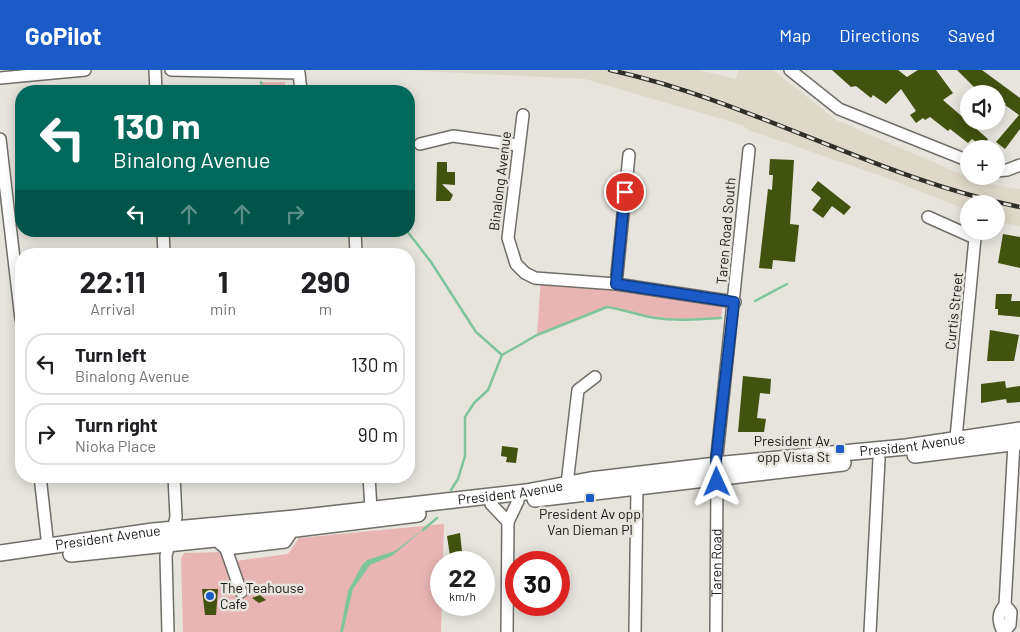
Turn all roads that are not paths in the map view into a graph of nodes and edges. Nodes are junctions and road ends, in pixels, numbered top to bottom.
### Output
1 (85, 70) edge
2 (155, 70) edge
3 (171, 70) edge
4 (790, 70) edge
5 (0, 78) edge
6 (156, 85) edge
7 (300, 85) edge
8 (523, 115) dead end
9 (0, 139) edge
10 (420, 144) dead end
11 (518, 145) junction
12 (749, 150) dead end
13 (629, 155) dead end
14 (960, 157) edge
15 (1020, 165) edge
16 (1005, 170) edge
17 (928, 217) dead end
18 (15, 268) edge
19 (616, 284) junction
20 (734, 302) junction
21 (595, 377) dead end
22 (1017, 436) edge
23 (955, 444) junction
24 (879, 459) junction
25 (716, 472) junction
26 (41, 483) edge
27 (174, 483) edge
28 (370, 483) edge
29 (637, 487) junction
30 (567, 489) junction
31 (518, 501) junction
32 (491, 504) junction
33 (372, 514) junction
34 (508, 522) junction
35 (1015, 531) edge
36 (171, 536) junction
37 (220, 544) junction
38 (48, 547) junction
39 (0, 553) edge
40 (0, 562) edge
41 (241, 592) dead end
42 (168, 632) edge
43 (507, 632) edge
44 (635, 632) edge
45 (716, 632) edge
46 (870, 632) edge
47 (1003, 632) edge

1 - 5 street
2 - 6 street
3 - 7 street
4 - 14 street
8 - 11 street, Binalong Avenue
9 - 18 street
10 - 11 street
11 - 19 street, Binalong Avenue
12 - 20 street, Taren Road South
13 - 19 street
15 - 16 street
17 - 23 street, Curtis Street
19 - 20 street, Binalong Avenue
20 - 25 street, Taren Road South
21 - 30 street
22 - 23 main road, President Avenue
22 - 35 street
23 - 24 main road, President Avenue
23 - 25 main road, President Avenue
24 - 25 main road, President Avenue
24 - 46 street
25 - 29 main road, President Avenue
25 - 30 main road, President Avenue
25 - 45 street, Taren Road
26 - 38 street
27 - 36 street
28 - 33 street
29 - 30 main road, President Avenue
29 - 44 street
30 - 31 main road, President Avenue
30 - 33 main road, President Avenue
31 - 32 main road, President Avenue
31 - 34 street
32 - 33 main road, President Avenue
32 - 34 street
33 - 36 main road, President Avenue
33 - 37 main road, President Avenue
34 - 43 street
35 - 47 street
36 - 37 main road, President Avenue
36 - 38 main road, President Avenue
36 - 40 main road, President Avenue
36 - 42 street
37 - 41 street
38 - 39 main road, President Avenue

